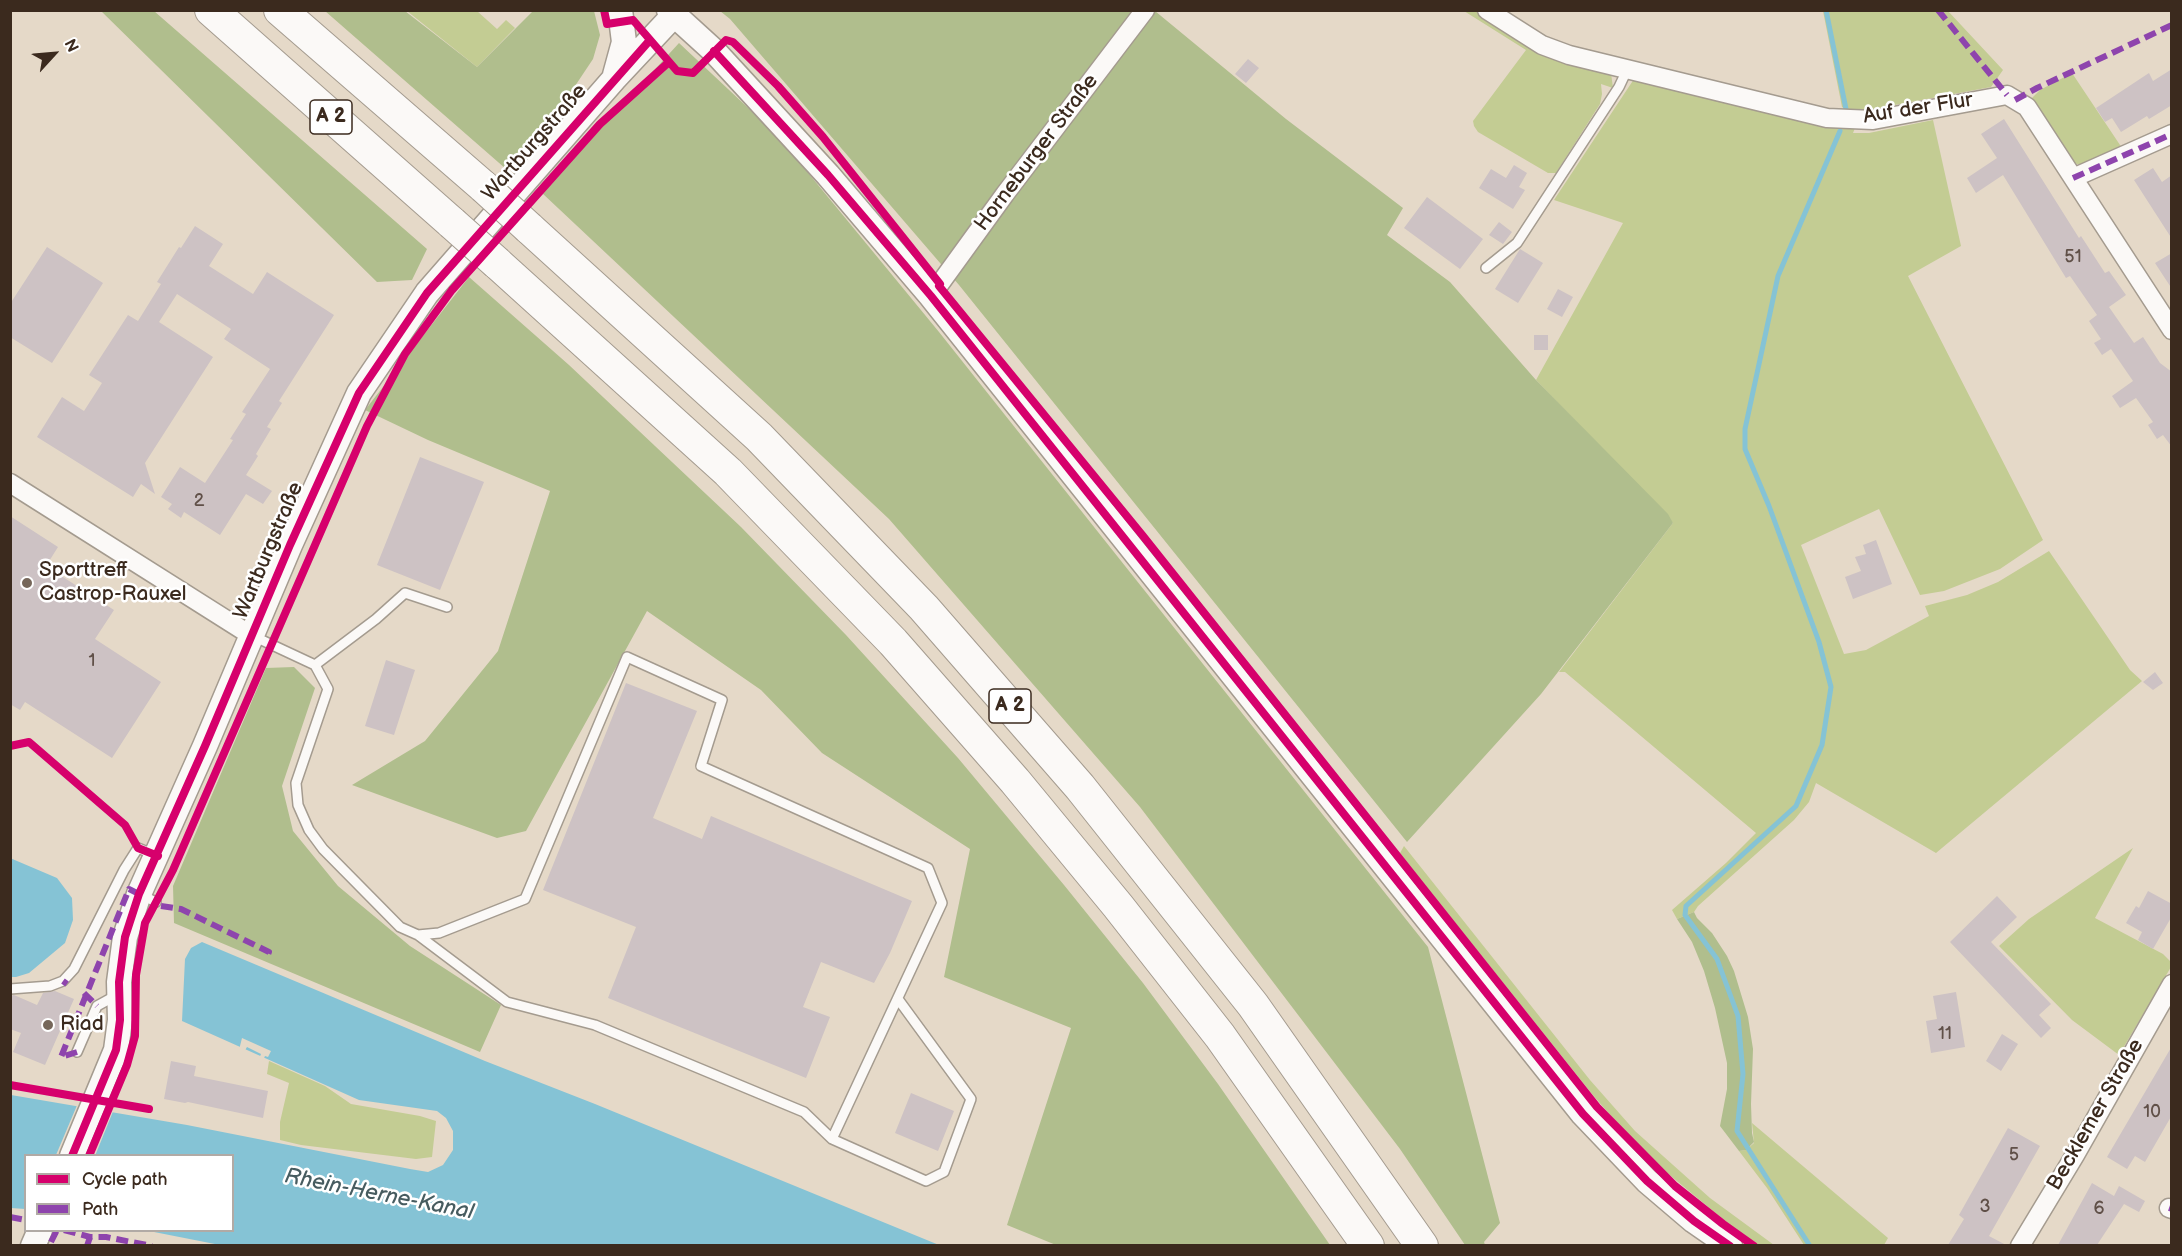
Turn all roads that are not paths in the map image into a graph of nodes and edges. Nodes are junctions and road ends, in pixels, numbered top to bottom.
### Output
1 (211, 10) edge
2 (280, 10) edge
3 (620, 10) edge
4 (1145, 10) edge
5 (1487, 10) edge
6 (671, 13) edge
7 (1627, 70) junction
8 (614, 80) junction
9 (2172, 134) edge
10 (2073, 178) junction
11 (1486, 268) dead end
12 (931, 296) junction
13 (2172, 330) edge
14 (10, 483) edge
15 (447, 607) dead end
16 (252, 636) junction
17 (315, 665) junction
18 (158, 856) junction
19 (418, 935) junction
20 (2172, 984) edge
21 (10, 989) edge
22 (119, 994) junction
23 (898, 999) junction
24 (77, 1052) dead end
25 (832, 1139) junction
26 (72, 1154) edge
27 (1368, 1245) edge
28 (1422, 1245) edge
29 (1730, 1245) edge
30 (2020, 1245) edge

1 - 27 highway, A 2, bridge
2 - 28 highway, A 2, bridge
3 - 8 main road
4 - 12 street, Horneburger Straße
5 - 7 street, Auf der Flur
6 - 8 main road, Wartburgstraße
6 - 12 main road
7 - 10 street, Auf der Flur
7 - 11 lane
8 - 16 main road, Wartburgstraße
9 - 10 street
10 - 13 street, Auf der Flur
12 - 29 main road
14 - 16 street
15 - 17 lane
16 - 17 lane
16 - 18 main road, Wartburgstraße
17 - 19 lane
18 - 21 lane
18 - 22 main road, Wartburgstraße
19 - 23 lane
19 - 25 lane
20 - 30 street, Becklemer Straße
22 - 24 lane
22 - 26 main road, Wartburgstraße
23 - 25 lane
23 - 25 lane

